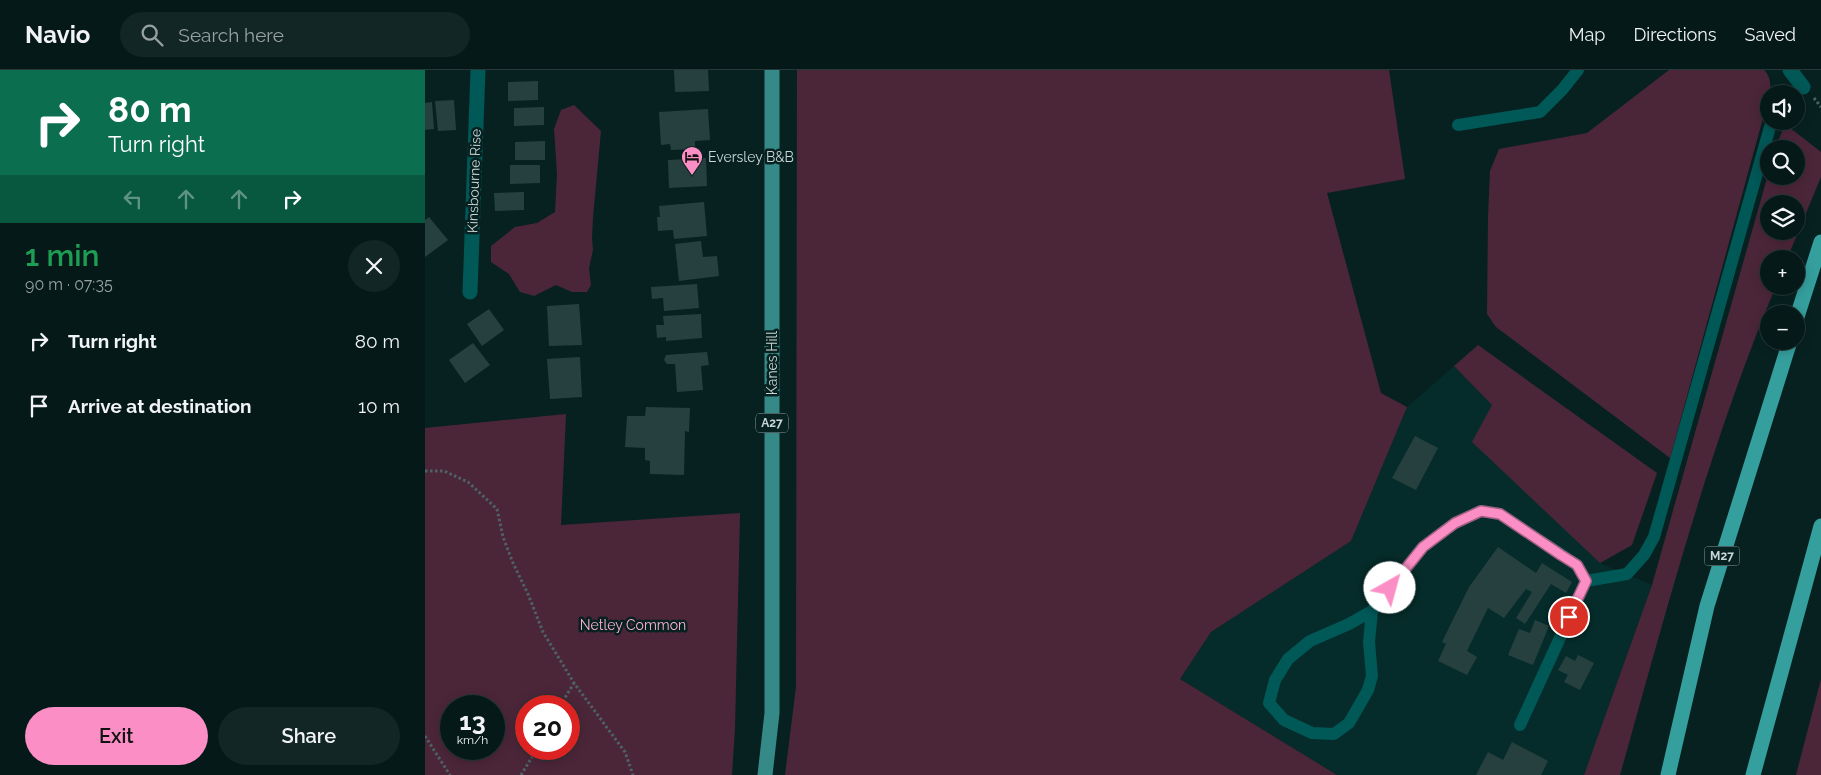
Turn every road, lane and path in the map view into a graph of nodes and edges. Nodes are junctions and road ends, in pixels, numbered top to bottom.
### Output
1 (478, 70) edge
2 (772, 70) edge
3 (1578, 70) edge
4 (1458, 124) dead end
5 (1769, 130) edge
6 (1821, 242) edge
7 (470, 292) dead end
8 (1801, 305) edge
9 (1787, 350) edge
10 (425, 471) edge
11 (1821, 526) edge
12 (1586, 581) junction
13 (1372, 611) junction
14 (574, 683) junction
15 (567, 695) edge
16 (1520, 725) dead end
17 (425, 736) edge
18 (530, 760) edge
19 (450, 775) edge
20 (521, 775) edge
21 (633, 775) edge
22 (765, 775) edge
23 (1669, 775) edge
24 (1753, 775) edge

1 - 7 street, Kinsbourne Rise
2 - 22 main road, Kanes Hill / A27
3 - 4 lane
5 - 12 lane
6 - 8 highway
9 - 23 highway, M27
10 - 14 path
11 - 24 highway
12 - 13 lane
12 - 16 lane
13 - 13 lane
14 - 15 path
14 - 21 path
17 - 19 path
18 - 20 path

